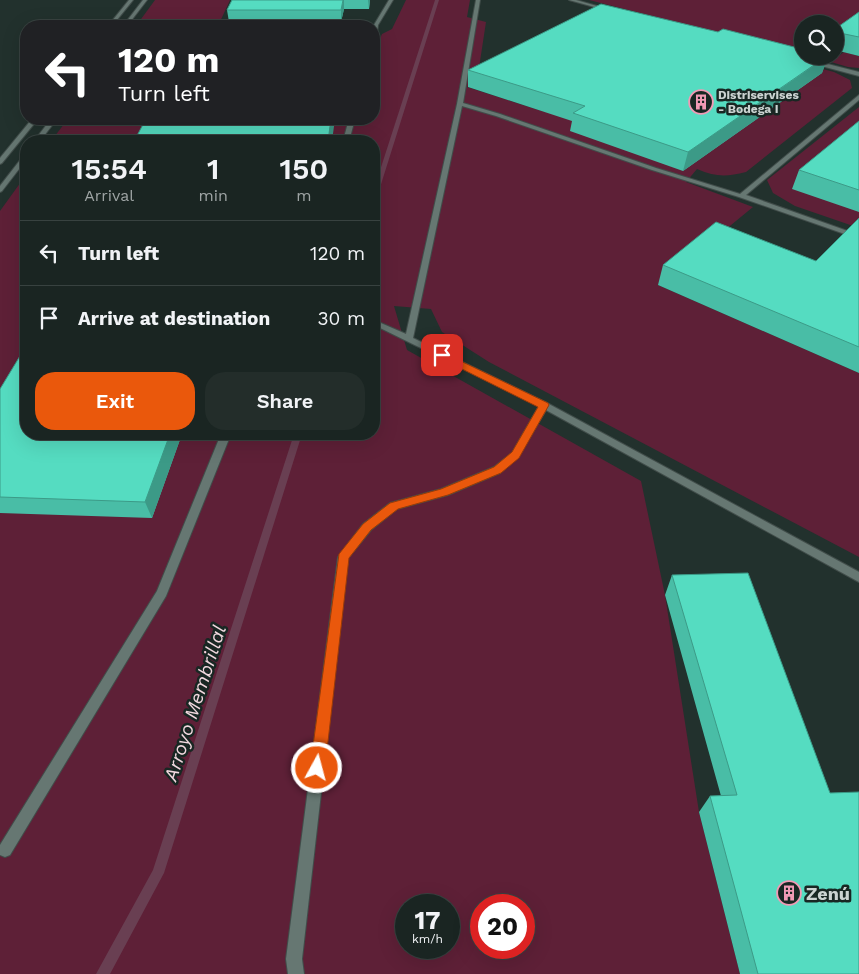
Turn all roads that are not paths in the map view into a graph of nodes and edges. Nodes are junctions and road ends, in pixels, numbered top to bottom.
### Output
1 (131, 0) edge
2 (145, 0) edge
3 (391, 0) edge
4 (478, 0) edge
5 (571, 0) edge
6 (619, 12) edge
7 (115, 20) edge
8 (130, 20) edge
9 (379, 20) edge
10 (824, 65) edge
11 (859, 74) edge
12 (859, 97) edge
13 (460, 104) junction
14 (35, 125) edge
15 (44, 125) edge
16 (35, 131) junction
17 (30, 135) edge
18 (36, 135) edge
19 (20, 144) edge
20 (0, 162) edge
21 (20, 164) edge
22 (0, 190) edge
23 (741, 196) junction
24 (859, 237) edge
25 (380, 326) edge
26 (410, 338) junction
27 (544, 405) junction
28 (224, 440) edge
29 (859, 577) edge
30 (5, 850) dead end
31 (296, 974) edge

1 - 7 street
2 - 8 street
3 - 9 street
4 - 13 street
5 - 6 street
10 - 11 street
12 - 23 street
13 - 23 street
13 - 26 street
14 - 16 street
15 - 16 street
16 - 17 street
16 - 18 street
19 - 20 street
21 - 22 street
23 - 24 street
25 - 26 street
26 - 27 street
27 - 29 street
27 - 31 street
28 - 30 street

